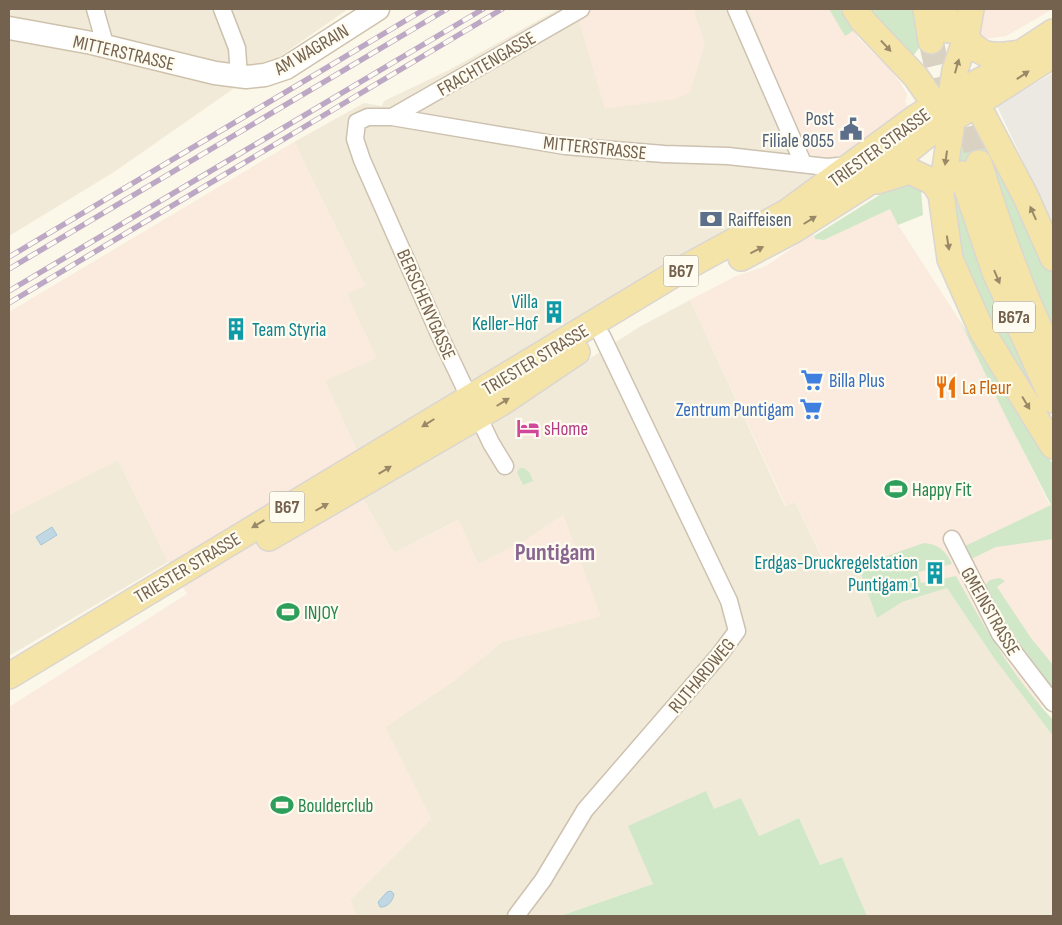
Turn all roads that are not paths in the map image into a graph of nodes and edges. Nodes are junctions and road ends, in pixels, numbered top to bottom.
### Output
1 (95, 9) edge
2 (222, 9) edge
3 (378, 9) edge
4 (581, 9) edge
5 (736, 9) edge
6 (855, 9) edge
7 (926, 9) edge
8 (972, 9) edge
9 (9, 28) edge
10 (947, 29) edge
11 (1053, 32) edge
12 (102, 45) junction
13 (1020, 53) junction
14 (1053, 55) edge
15 (239, 77) junction
16 (954, 106) junction
17 (392, 117) junction
18 (355, 139) joint
19 (803, 163) junction
20 (971, 168) tunnel mouth
21 (859, 175) junction
22 (941, 194) junction
23 (988, 224) junction
24 (1053, 258) edge
25 (602, 336) junction
26 (1053, 356) edge
27 (1053, 400) edge
28 (474, 407) junction
29 (1053, 446) edge
30 (505, 466) dead end
31 (952, 539) dead end
32 (9, 676) edge
33 (9, 693) edge
34 (1053, 703) edge
35 (521, 913) edge

1 - 12 street
2 - 15 street
3 - 15 street, AM WAGRAIN
4 - 17 street, FRACHTENGASSE
5 - 19 street
6 -> 16 main road
7 - 10 main road
8 - 10 main road
9 - 12 street, MITTERSTRASSE
10 - 13 main road
16 -> 10 main road
11 - 13 main road, TRIESTER STRASSE / B67
12 - 15 street, MITTERSTRASSE
13 - 16 main road, TRIESTER STRASSE / B67
16 -> 14 main road, TRIESTER STRASSE / B67
16 - 21 main road, TRIESTER STRASSE / B67
16 - 21 main road, TRIESTER STRASSE / B67
16 -> 22 main road
24 -> 16 main road
17 - 18 street, MITTERSTRASSE
17 - 19 street, MITTERSTRASSE
18 - 28 street, BERSCHENYGASSE
19 - 21 street, MITTERSTRASSE
20 - 23 main road, B67a
21 - 22 main road
25 -> 21 main road, TRIESTER STRASSE / B67
21 - 28 main road, TRIESTER STRASSE / B67
22 -> 29 main road
23 - 26 main road, B67a
23 -> 27 main road, B67a
28 -> 25 main road, TRIESTER STRASSE / B67
25 - 35 street, RUTHARDWEG
28 - 30 street, BERSCHENYGASSE
28 -> 32 main road, TRIESTER STRASSE / B67
33 -> 28 main road, TRIESTER STRASSE / B67
31 - 34 street, GMEINSTRASSE

